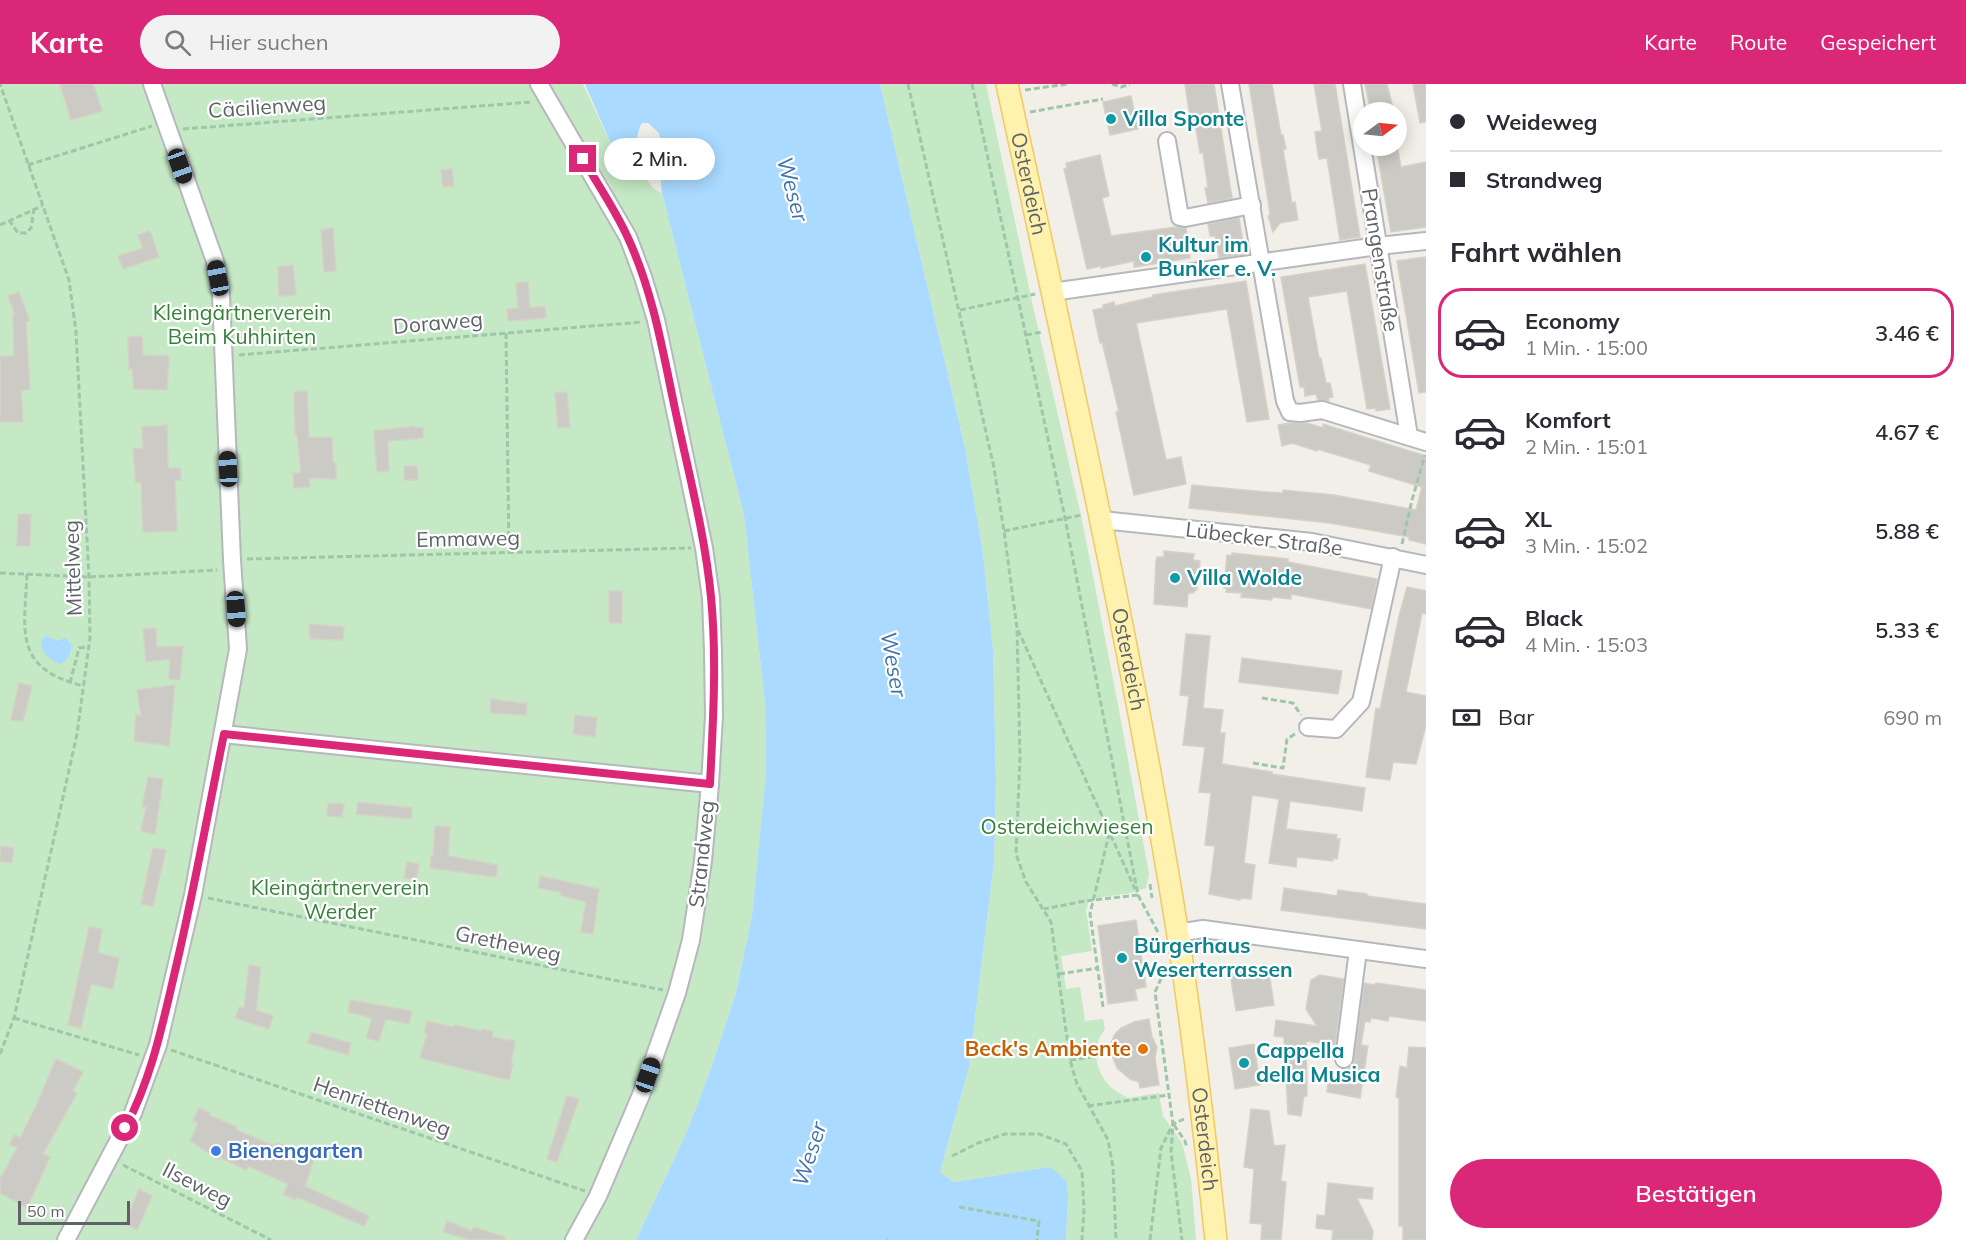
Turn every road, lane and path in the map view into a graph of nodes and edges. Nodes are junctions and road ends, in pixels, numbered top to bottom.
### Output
1 (0, 84) edge
2 (152, 84) edge
3 (539, 84) edge
4 (908, 84) edge
5 (972, 84) edge
6 (1067, 84) edge
7 (1112, 84) edge
8 (1130, 84) edge
9 (1230, 84) edge
10 (1352, 84) edge
11 (1015, 87) edge
12 (1103, 99) dead end
13 (549, 101) junction
14 (1028, 112) dead end
15 (166, 126) junction
16 (1167, 141) dead end
17 (28, 165) junction
18 (1252, 205) junction
19 (42, 206) junction
20 (34, 209) junction
21 (9, 220) junction
22 (0, 225) edge
23 (1426, 241) edge
24 (1378, 246) junction
25 (1263, 262) junction
26 (1043, 293) junction
27 (1018, 297) junction
28 (959, 310) junction
29 (656, 320) junction
30 (1042, 332) dead end
31 (506, 333) junction
32 (1026, 335) junction
33 (222, 356) junction
34 (1409, 436) junction
35 (1426, 442) edge
36 (1426, 453) edge
37 (1101, 516) junction
38 (1065, 518) junction
39 (1004, 531) junction
40 (704, 548) junction
41 (509, 554) junction
42 (1393, 557) junction
43 (232, 565) junction
44 (1426, 565) edge
45 (0, 573) edge
46 (27, 574) junction
47 (89, 577) junction
48 (1017, 628) junction
49 (88, 647) junction
50 (70, 683) junction
51 (83, 686) junction
52 (1262, 698) dead end
53 (1308, 727) junction
54 (224, 734) junction
55 (1253, 763) dead end
56 (710, 784) junction
57 (1110, 832) junction
58 (193, 895) junction
59 (1138, 895) junction
60 (1092, 901) junction
61 (1044, 909) junction
62 (1166, 937) junction
63 (1140, 950) dead end
64 (1358, 950) junction
65 (1426, 959) edge
66 (1164, 962) dead end
67 (1098, 968) junction
68 (1059, 974) junction
69 (676, 993) junction
70 (1103, 1006) dead end
71 (14, 1018) junction
72 (155, 1052) junction
73 (0, 1054) edge
74 (1107, 1055) dead end
75 (1344, 1059) dead end
76 (1070, 1060) junction
77 (1168, 1095) junction
78 (1088, 1106) junction
79 (1202, 1110) junction
80 (1173, 1124) junction
81 (952, 1156) dead end
82 (109, 1157) junction
83 (598, 1196) junction
84 (960, 1207) dead end
85 (66, 1240) edge
86 (271, 1240) edge
87 (574, 1240) edge
88 (1037, 1240) edge
89 (1082, 1240) edge
90 (1116, 1240) edge
91 (1150, 1240) edge
92 (1182, 1240) edge
93 (1216, 1240) edge

1 - 17 path, Mittelweg
2 - 15 street
3 - 13 street, Strandweg
4 - 28 path
5 - 27 path
6 - 11 path
7 - 8 path
9 - 18 street
10 - 24 street, Prangenstraße
11 - 26 main road, Osterdeich
12 - 14 path
13 - 15 path, Cäcilienweg
13 - 29 street, Strandweg
15 - 17 path, Cäcilienweg
15 - 33 street
16 - 18 street
17 - 19 path, Mittelweg
18 - 25 street
19 - 20 path
19 - 47 path, Mittelweg
20 - 21 path
20 - 21 path
21 - 22 path
23 - 24 street
24 - 25 street
24 - 34 street, Prangenstraße
25 - 26 street
25 - 34 street
26 - 27 path
26 - 37 main road, Osterdeich
27 - 28 path
27 - 32 path
28 - 39 path
29 - 31 path, Doraweg
29 - 40 street, Strandweg
30 - 32 path
31 - 33 path, Doraweg
31 - 41 path
32 - 38 path
33 - 43 street
34 - 35 street
36 - 42 path
37 - 38 path
37 - 42 street, Lübecker Straße
37 - 62 main road, Osterdeich
38 - 39 path
38 - 59 path
39 - 48 path
40 - 41 path, Emmaweg
40 - 56 street, Strandweg
41 - 43 path, Emmaweg
42 - 44 street, Lübecker Straße
42 - 53 street
43 - 47 path, Emmaweg
43 - 54 street
45 - 46 path, Emmaweg
46 - 47 path, Emmaweg
46 - 50 path
47 - 49 path, Mittelweg
48 - 57 path
48 - 61 path
49 - 50 path
49 - 51 path, Mittelweg
50 - 51 path
51 - 71 path, Mittelweg
52 - 53 path
53 - 55 path
54 - 56 street
54 - 58 street
56 - 69 street, Strandweg
57 - 59 path
57 - 60 path
58 - 69 path, Gretheweg
58 - 72 street
59 - 60 path
59 - 62 path
60 - 61 path
60 - 67 path
61 - 68 path
62 - 63 path
62 - 64 street
62 - 79 main road, Osterdeich
64 - 65 street
64 - 75 street
66 - 77 path
67 - 68 path
67 - 70 path
68 - 76 path
69 - 83 street, Strandweg
71 - 72 path, Henriettenweg
71 - 73 path, Mittelweg
72 - 82 street
72 - 83 path, Henriettenweg
74 - 76 path
76 - 78 path
77 - 78 path
77 - 80 path
78 - 90 path
79 - 80 path
79 - 93 main road, Osterdeich
80 - 91 path
80 - 92 path
81 - 89 path
82 - 85 street
82 - 86 path, Ilseweg
83 - 87 street, Strandweg
84 - 88 path

